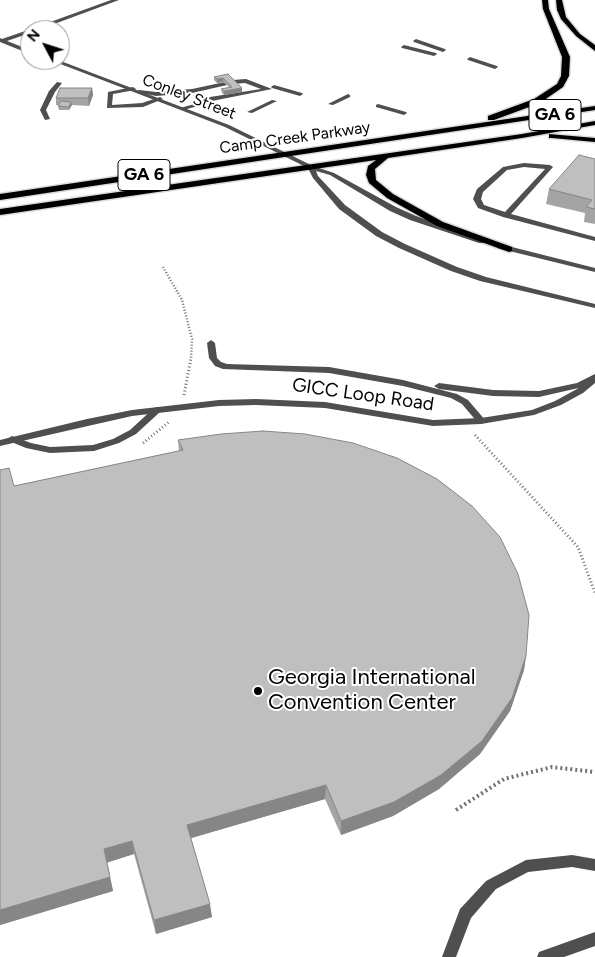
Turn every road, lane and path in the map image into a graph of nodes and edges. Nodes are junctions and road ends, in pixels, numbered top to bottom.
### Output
1 (116, 0) edge
2 (545, 0) edge
3 (559, 0) edge
4 (59, 20) edge
5 (20, 34) edge
6 (1, 41) edge
7 (416, 41) dead end
8 (404, 47) dead end
9 (20, 48) edge
10 (595, 49) edge
11 (443, 50) dead end
12 (434, 54) dead end
13 (470, 59) dead end
14 (463, 63) dead end
15 (70, 66) edge
16 (495, 67) dead end
17 (488, 71) dead end
18 (59, 83) dead end
19 (232, 86) junction
20 (259, 86) junction
21 (271, 88) junction
22 (136, 91) junction
23 (182, 92) junction
24 (300, 94) dead end
25 (348, 96) dead end
26 (163, 101) junction
27 (274, 101) dead end
28 (204, 103) junction
29 (331, 104) dead end
30 (378, 106) dead end
31 (183, 108) junction
32 (595, 108) edge
33 (250, 112) dead end
34 (404, 113) dead end
35 (197, 114) junction
36 (47, 119) dead end
37 (595, 123) edge
38 (522, 136) junction
39 (403, 138) junction
40 (595, 140) edge
41 (288, 154) junction
42 (393, 155) junction
43 (312, 167) junction
44 (0, 197) edge
45 (0, 212) edge
46 (506, 215) junction
47 (595, 239) edge
48 (509, 249) junction
49 (595, 270) edge
50 (595, 306) edge
51 (211, 343) dead end
52 (364, 375) junction
53 (595, 378) edge
54 (157, 410) junction
55 (481, 422) junction
56 (465, 423) junction
57 (12, 440) junction
58 (0, 443) edge
59 (595, 593) edge
60 (595, 772) edge
61 (456, 810) dead end
62 (595, 865) edge
63 (595, 939) edge
64 (449, 957) edge
65 (544, 957) edge

1 - 4 street
2 - 39 main road
3 - 10 main road
5 - 6 street
6 - 9 street
7 - 11 street
8 - 12 street
13 - 16 street
14 - 17 street
15 - 22 street, Conley Street
18 - 36 street
19 - 20 street
19 - 20 street
19 - 23 street
20 - 21 street
21 - 24 street
21 - 28 street
21 - 28 street
22 - 23 street
22 - 26 street, Conley Street
22 - 26 street
23 - 26 street
25 - 29 street
26 - 31 street, Conley Street
27 - 33 street
28 - 31 street
28 - 35 street
30 - 34 street
31 - 35 street, Conley Street
32 - 39 main road, Camp Creek Parkway / GA 6
35 - 41 street, Conley Street
37 - 38 main road, Camp Creek Parkway / GA 6
38 - 40 main road
38 - 42 main road, Camp Creek Parkway / GA 6
39 - 41 main road, Camp Creek Parkway / GA 6
41 - 43 street, Conley Street
41 - 44 main road, Camp Creek Parkway / GA 6
42 - 43 main road, Camp Creek Parkway / GA 6
42 - 48 main road
43 - 45 main road, Camp Creek Parkway / GA 6
43 - 48 street, Conley Street
43 - 50 street
46 - 46 street
46 - 47 street
48 - 49 street, Conley Street
51 - 52 street
52 - 53 street
52 - 55 street
53 - 55 street, GICC Loop Road
54 - 56 street, GICC Loop Road
54 - 57 street, GICC Loop Road
54 - 57 street
55 - 56 street, GICC Loop Road
56 - 59 path
57 - 58 street, GICC Loop Road
60 - 61 path
62 - 64 street
63 - 65 street

